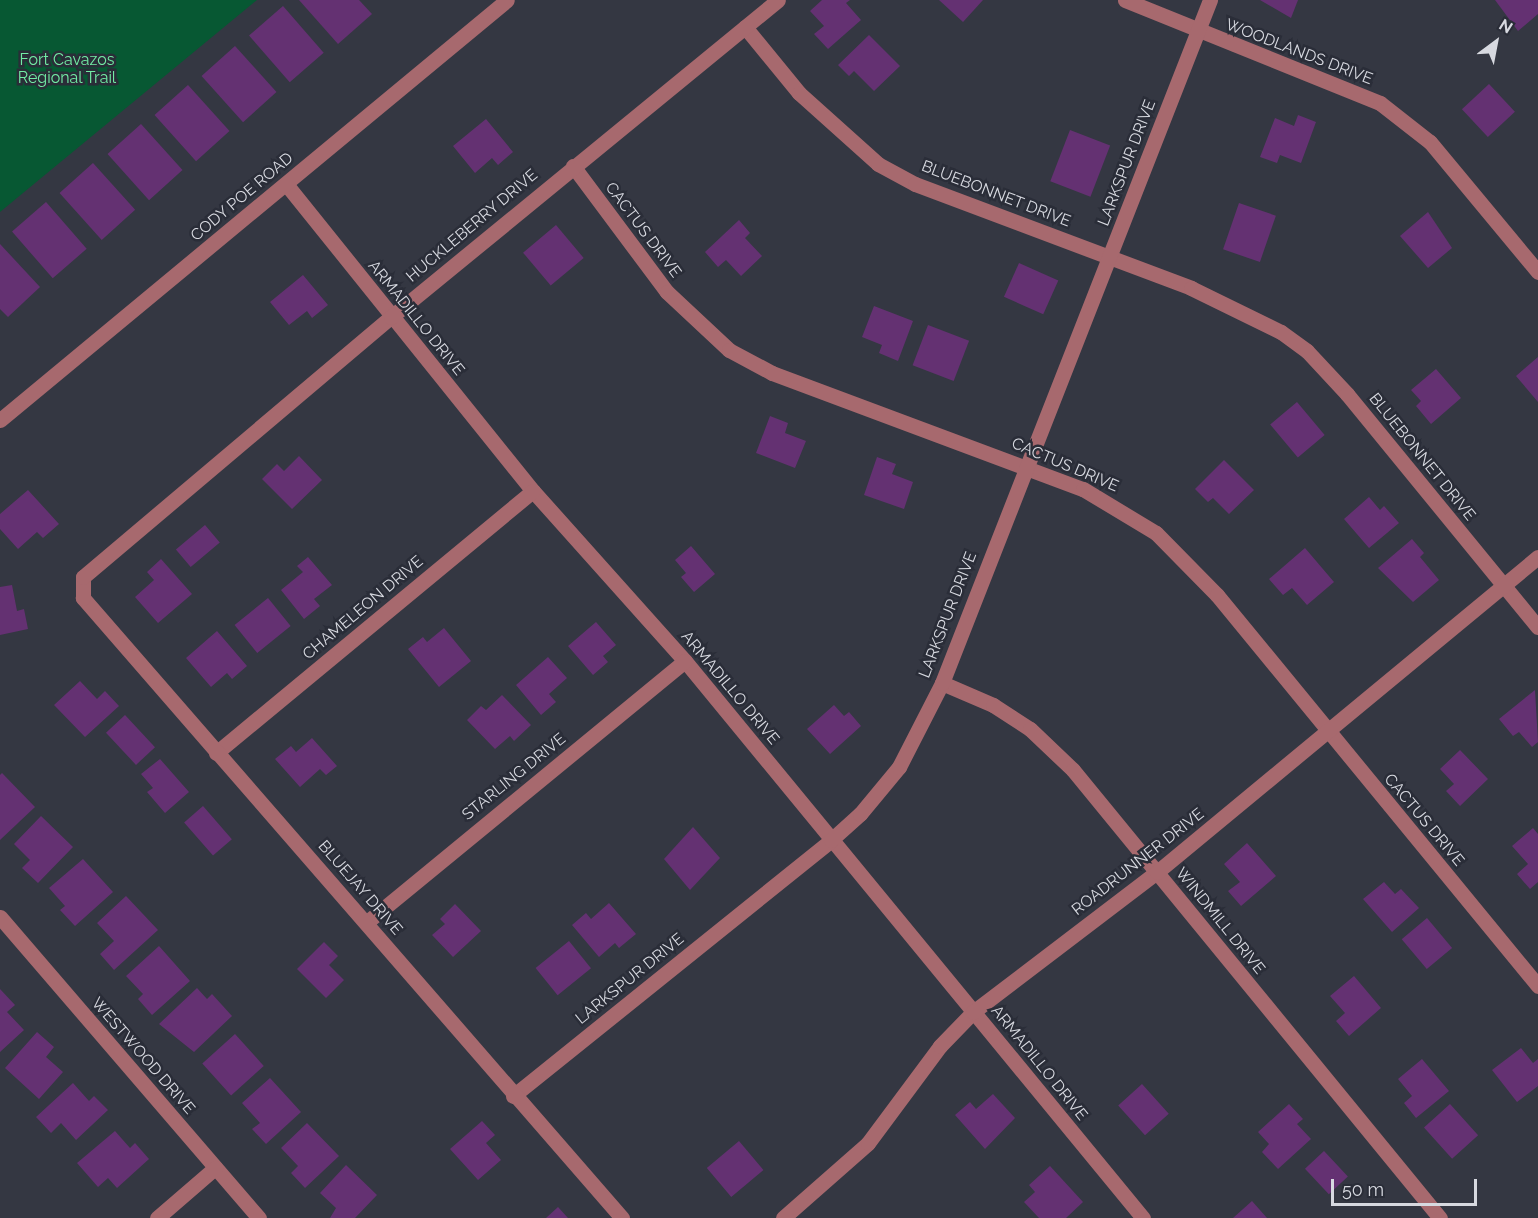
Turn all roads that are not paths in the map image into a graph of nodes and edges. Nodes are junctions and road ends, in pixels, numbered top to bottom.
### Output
1 (507, 0) edge
2 (778, 0) edge
3 (1125, 0) edge
4 (1210, 0) edge
5 (745, 27) junction
6 (1198, 32) junction
7 (573, 166) junction
8 (286, 184) junction
9 (1110, 257) junction
10 (1538, 272) edge
11 (391, 317) junction
12 (0, 420) edge
13 (1025, 466) junction
14 (533, 491) junction
15 (1538, 557) edge
16 (83, 577) joint
17 (1504, 585) junction
18 (1538, 627) edge
19 (685, 661) junction
20 (942, 683) junction
21 (1329, 733) junction
22 (216, 753) junction
23 (831, 840) junction
24 (1156, 872) junction
25 (0, 917) edge
26 (367, 922) junction
27 (1538, 986) edge
28 (973, 1012) junction
29 (513, 1096) junction
30 (215, 1168) junction
31 (1139, 1217) edge
32 (157, 1218) edge
33 (259, 1218) edge
34 (622, 1218) edge
35 (783, 1218) edge
36 (1440, 1218) edge

1 - 8 street, CODY POE ROAD
2 - 5 street, HUCKLEBERRY DRIVE
3 - 6 street, WOODLANDS DRIVE
4 - 6 street, LARKSPUR DRIVE
5 - 7 street, HUCKLEBERRY DRIVE
5 - 9 street, BLUEBONNET DRIVE
6 - 9 street, LARKSPUR DRIVE
6 - 10 street, WOODLANDS DRIVE
7 - 11 street, HUCKLEBERRY DRIVE
7 - 13 street, CACTUS DRIVE
8 - 11 street, ARMADILLO DRIVE
8 - 12 street, CODY POE ROAD
9 - 13 street, LARKSPUR DRIVE
9 - 17 street, BLUEBONNET DRIVE
11 - 14 street, ARMADILLO DRIVE
11 - 16 street, HUCKLEBERRY DRIVE
13 - 20 street, LARKSPUR DRIVE
13 - 21 street, CACTUS DRIVE
14 - 19 street, ARMADILLO DRIVE
14 - 22 street, CHAMELEON DRIVE
15 - 17 street, ROADRUNNER DRIVE
16 - 22 street, BLUEJAY DRIVE
17 - 18 street, BLUEBONNET DRIVE
17 - 21 street, ROADRUNNER DRIVE
19 - 23 street, ARMADILLO DRIVE
19 - 26 street, STARLING DRIVE
20 - 23 street, LARKSPUR DRIVE
20 - 24 street, WINDMILL DRIVE
21 - 24 street, ROADRUNNER DRIVE
21 - 27 street, CACTUS DRIVE
22 - 26 street, BLUEJAY DRIVE
23 - 28 street, ARMADILLO DRIVE
23 - 29 street, LARKSPUR DRIVE
24 - 28 street, ROADRUNNER DRIVE
24 - 36 street, WINDMILL DRIVE
25 - 30 street, WESTWOOD DRIVE
26 - 29 street, BLUEJAY DRIVE
28 - 31 street, ARMADILLO DRIVE
28 - 35 street, ROADRUNNER DRIVE
29 - 34 street, BLUEJAY DRIVE
30 - 32 street
30 - 33 street, WESTWOOD DRIVE

